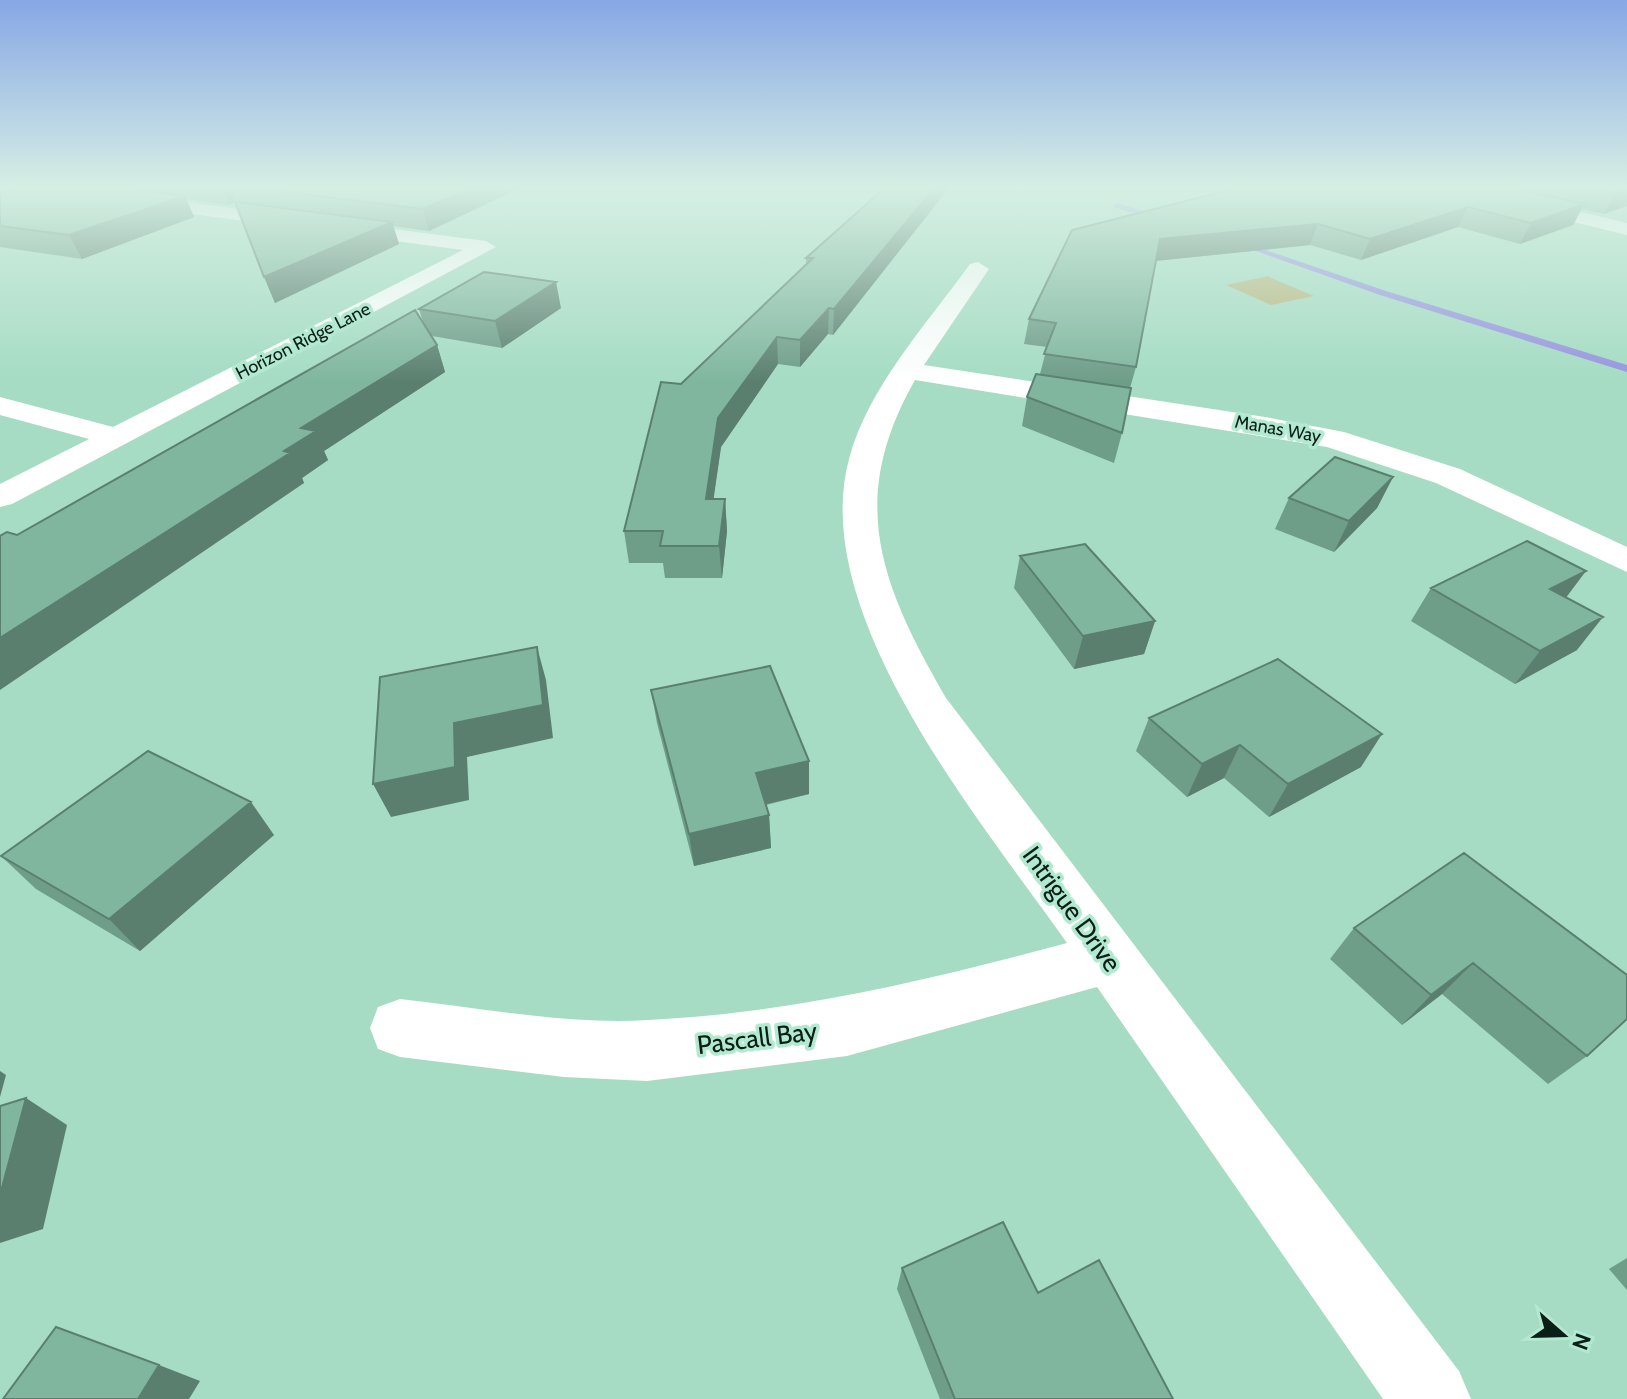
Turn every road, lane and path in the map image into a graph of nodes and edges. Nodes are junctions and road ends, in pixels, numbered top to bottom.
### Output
1 (478, 251) edge
2 (978, 269) dead end
3 (908, 371) junction
4 (0, 406) edge
5 (116, 437) junction
6 (0, 497) edge
7 (1627, 561) edge
8 (1108, 958) junction
9 (400, 1028) dead end
10 (1431, 1399) edge

1 - 5 street, Horizon Ridge Lane
2 - 3 street, Intrigue Drive
3 - 7 street, Manas Way
3 - 8 street, Intrigue Drive
4 - 5 street
5 - 6 street, Horizon Ridge Lane
8 - 9 street, Pascall Bay
8 - 10 street, Intrigue Drive

